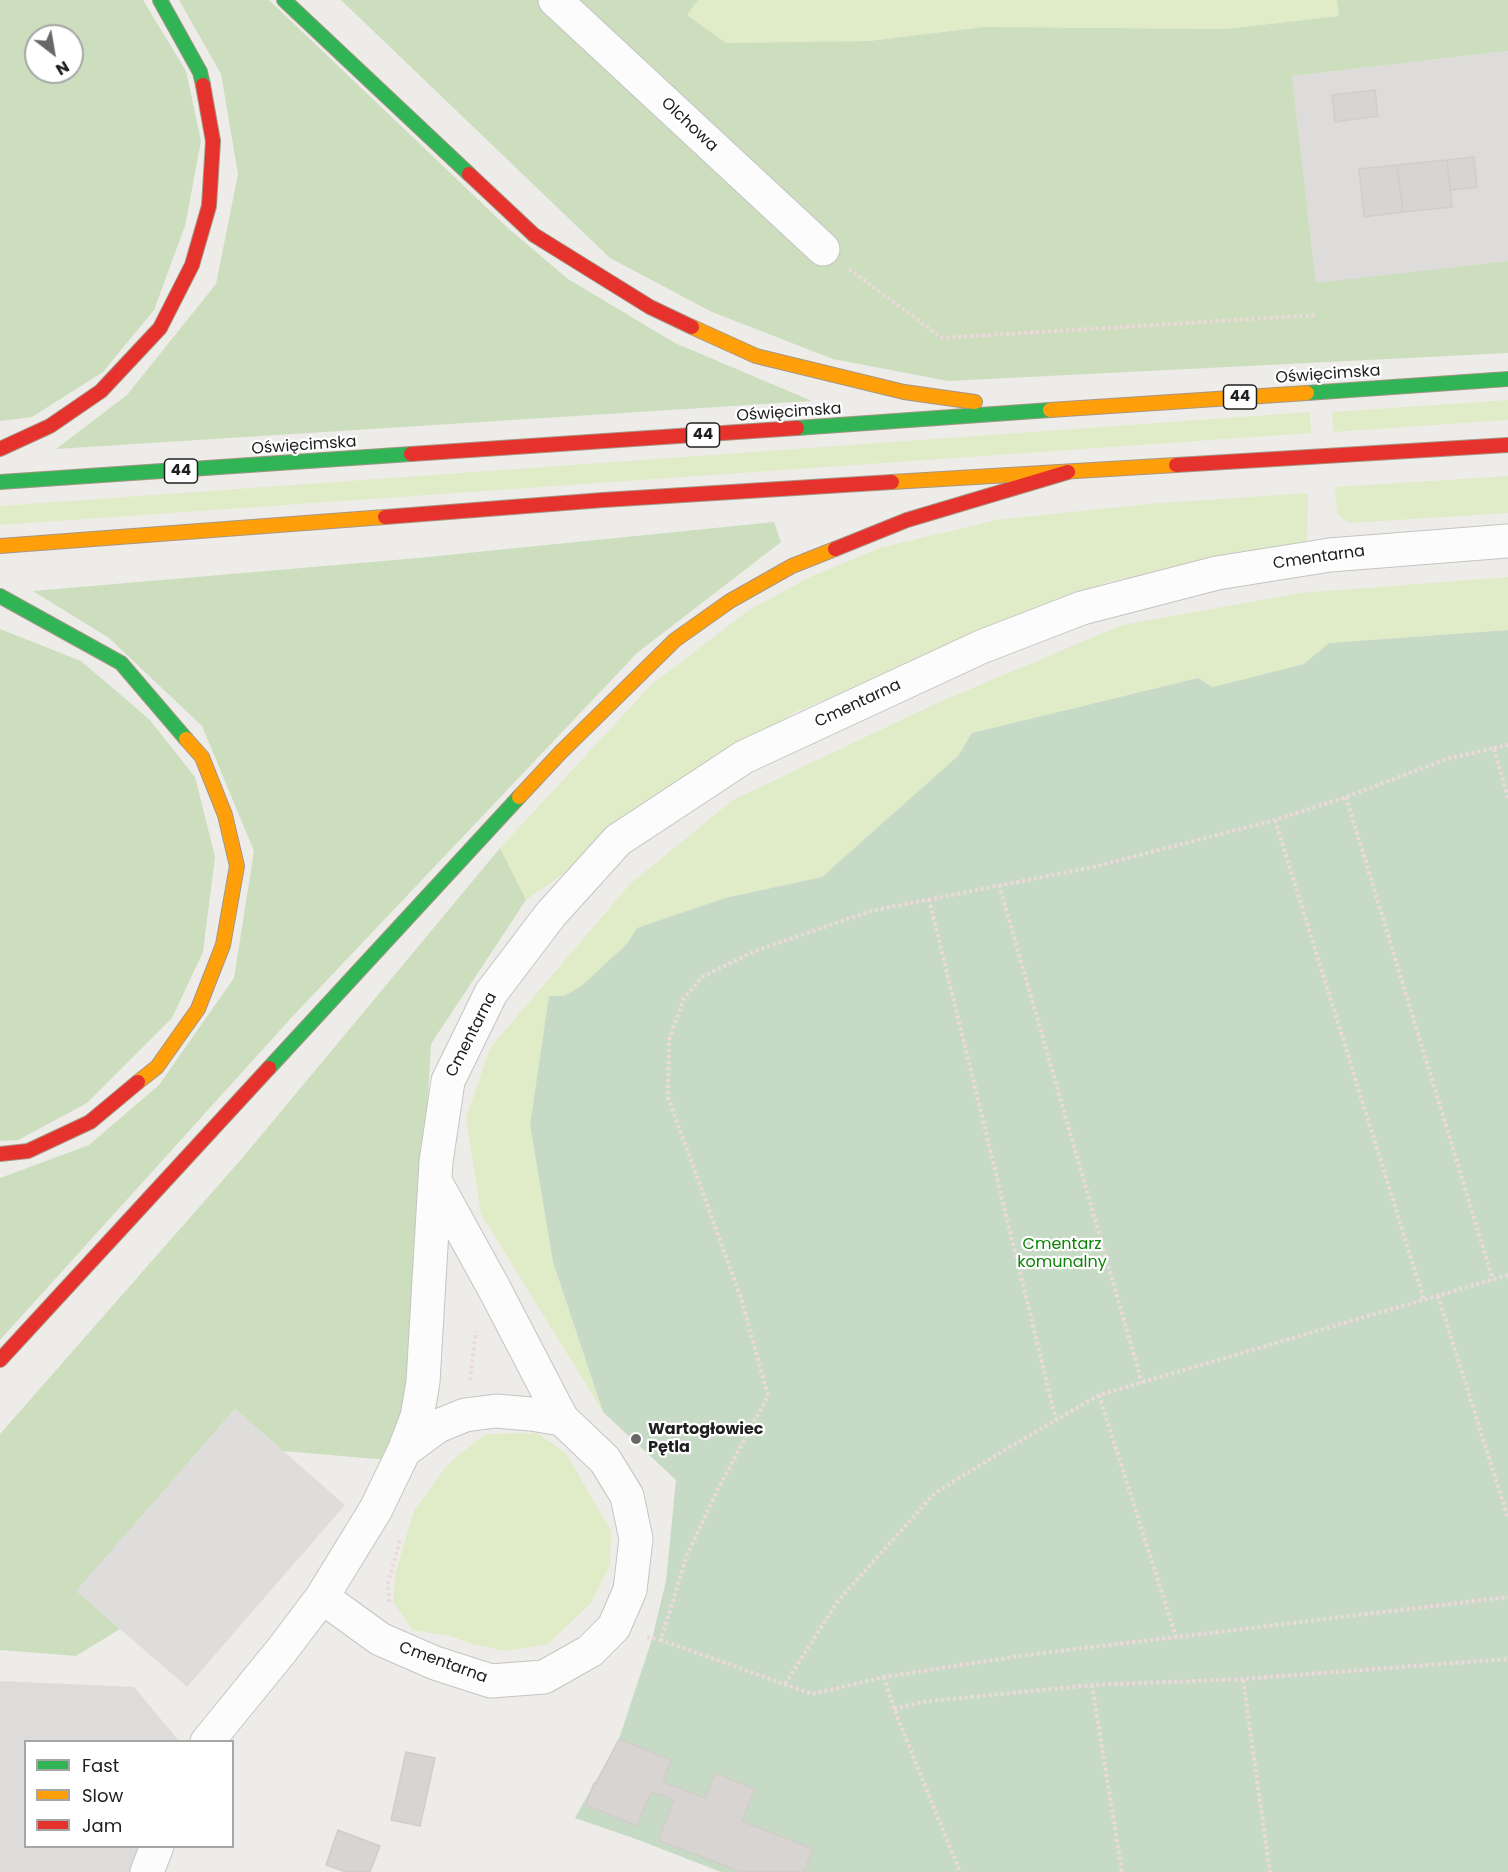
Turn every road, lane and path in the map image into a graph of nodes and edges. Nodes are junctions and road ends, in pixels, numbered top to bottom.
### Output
1 (160, 0) edge
2 (284, 0) edge
3 (555, 0) edge
4 (823, 249) joint
5 (1316, 315) dead end
6 (1508, 380) edge
7 (1045, 411) junction
8 (1508, 445) edge
9 (0, 449) edge
10 (1068, 472) junction
11 (0, 482) edge
12 (1508, 541) edge
13 (0, 546) edge
14 (0, 596) edge
15 (1508, 745) edge
16 (1494, 748) junction
17 (1346, 797) junction
18 (1508, 798) edge
19 (1275, 820) junction
20 (999, 885) junction
21 (929, 899) junction
22 (0, 1154) edge
23 (436, 1183) junction
24 (1508, 1275) edge
25 (1493, 1280) junction
26 (1438, 1296) junction
27 (1424, 1300) junction
28 (0, 1360) edge
29 (1142, 1383) junction
30 (1099, 1395) junction
31 (562, 1419) junction
32 (1056, 1420) junction
33 (404, 1451) junction
34 (1508, 1518) edge
35 (322, 1597) junction
36 (1508, 1597) edge
37 (1176, 1637) junction
38 (652, 1638) dead end
39 (661, 1640) junction
40 (1508, 1659) edge
41 (884, 1677) junction
42 (1242, 1679) junction
43 (785, 1684) junction
44 (1092, 1685) junction
45 (894, 1709) junction
46 (209, 1740) edge
47 (156, 1848) edge
48 (147, 1872) edge
49 (960, 1872) edge
50 (1122, 1872) edge
51 (1269, 1872) edge

1 - 9 main road
2 - 7 main road
3 - 4 street, Olchowa
4 - 5 path
6 - 7 main road, Oświęcimska / 44
7 - 11 main road, Oświęcimska / 44
8 - 10 main road
10 - 13 main road
10 - 28 main road
12 - 23 street, Cmentarna
14 - 22 main road
15 - 16 path
16 - 17 path
16 - 18 path
17 - 19 path
17 - 25 path
19 - 20 path
19 - 27 path
20 - 21 path
20 - 29 path
21 - 32 path
21 - 39 path
23 - 31 street, Cmentarna
23 - 33 street, Cmentarna
24 - 25 path
25 - 26 path
26 - 27 path
26 - 34 path
27 - 29 path
29 - 30 path
30 - 32 path
30 - 37 path
31 - 33 street, Cmentarna
31 - 35 street, Cmentarna
32 - 43 path
33 - 35 street, Cmentarna
35 - 46 street, Cmentarna
36 - 37 path
37 - 41 path
38 - 39 path
39 - 43 path
40 - 42 path
41 - 43 path
41 - 45 path
42 - 44 path
42 - 51 path
44 - 45 path
44 - 50 path
45 - 49 path
47 - 48 street

